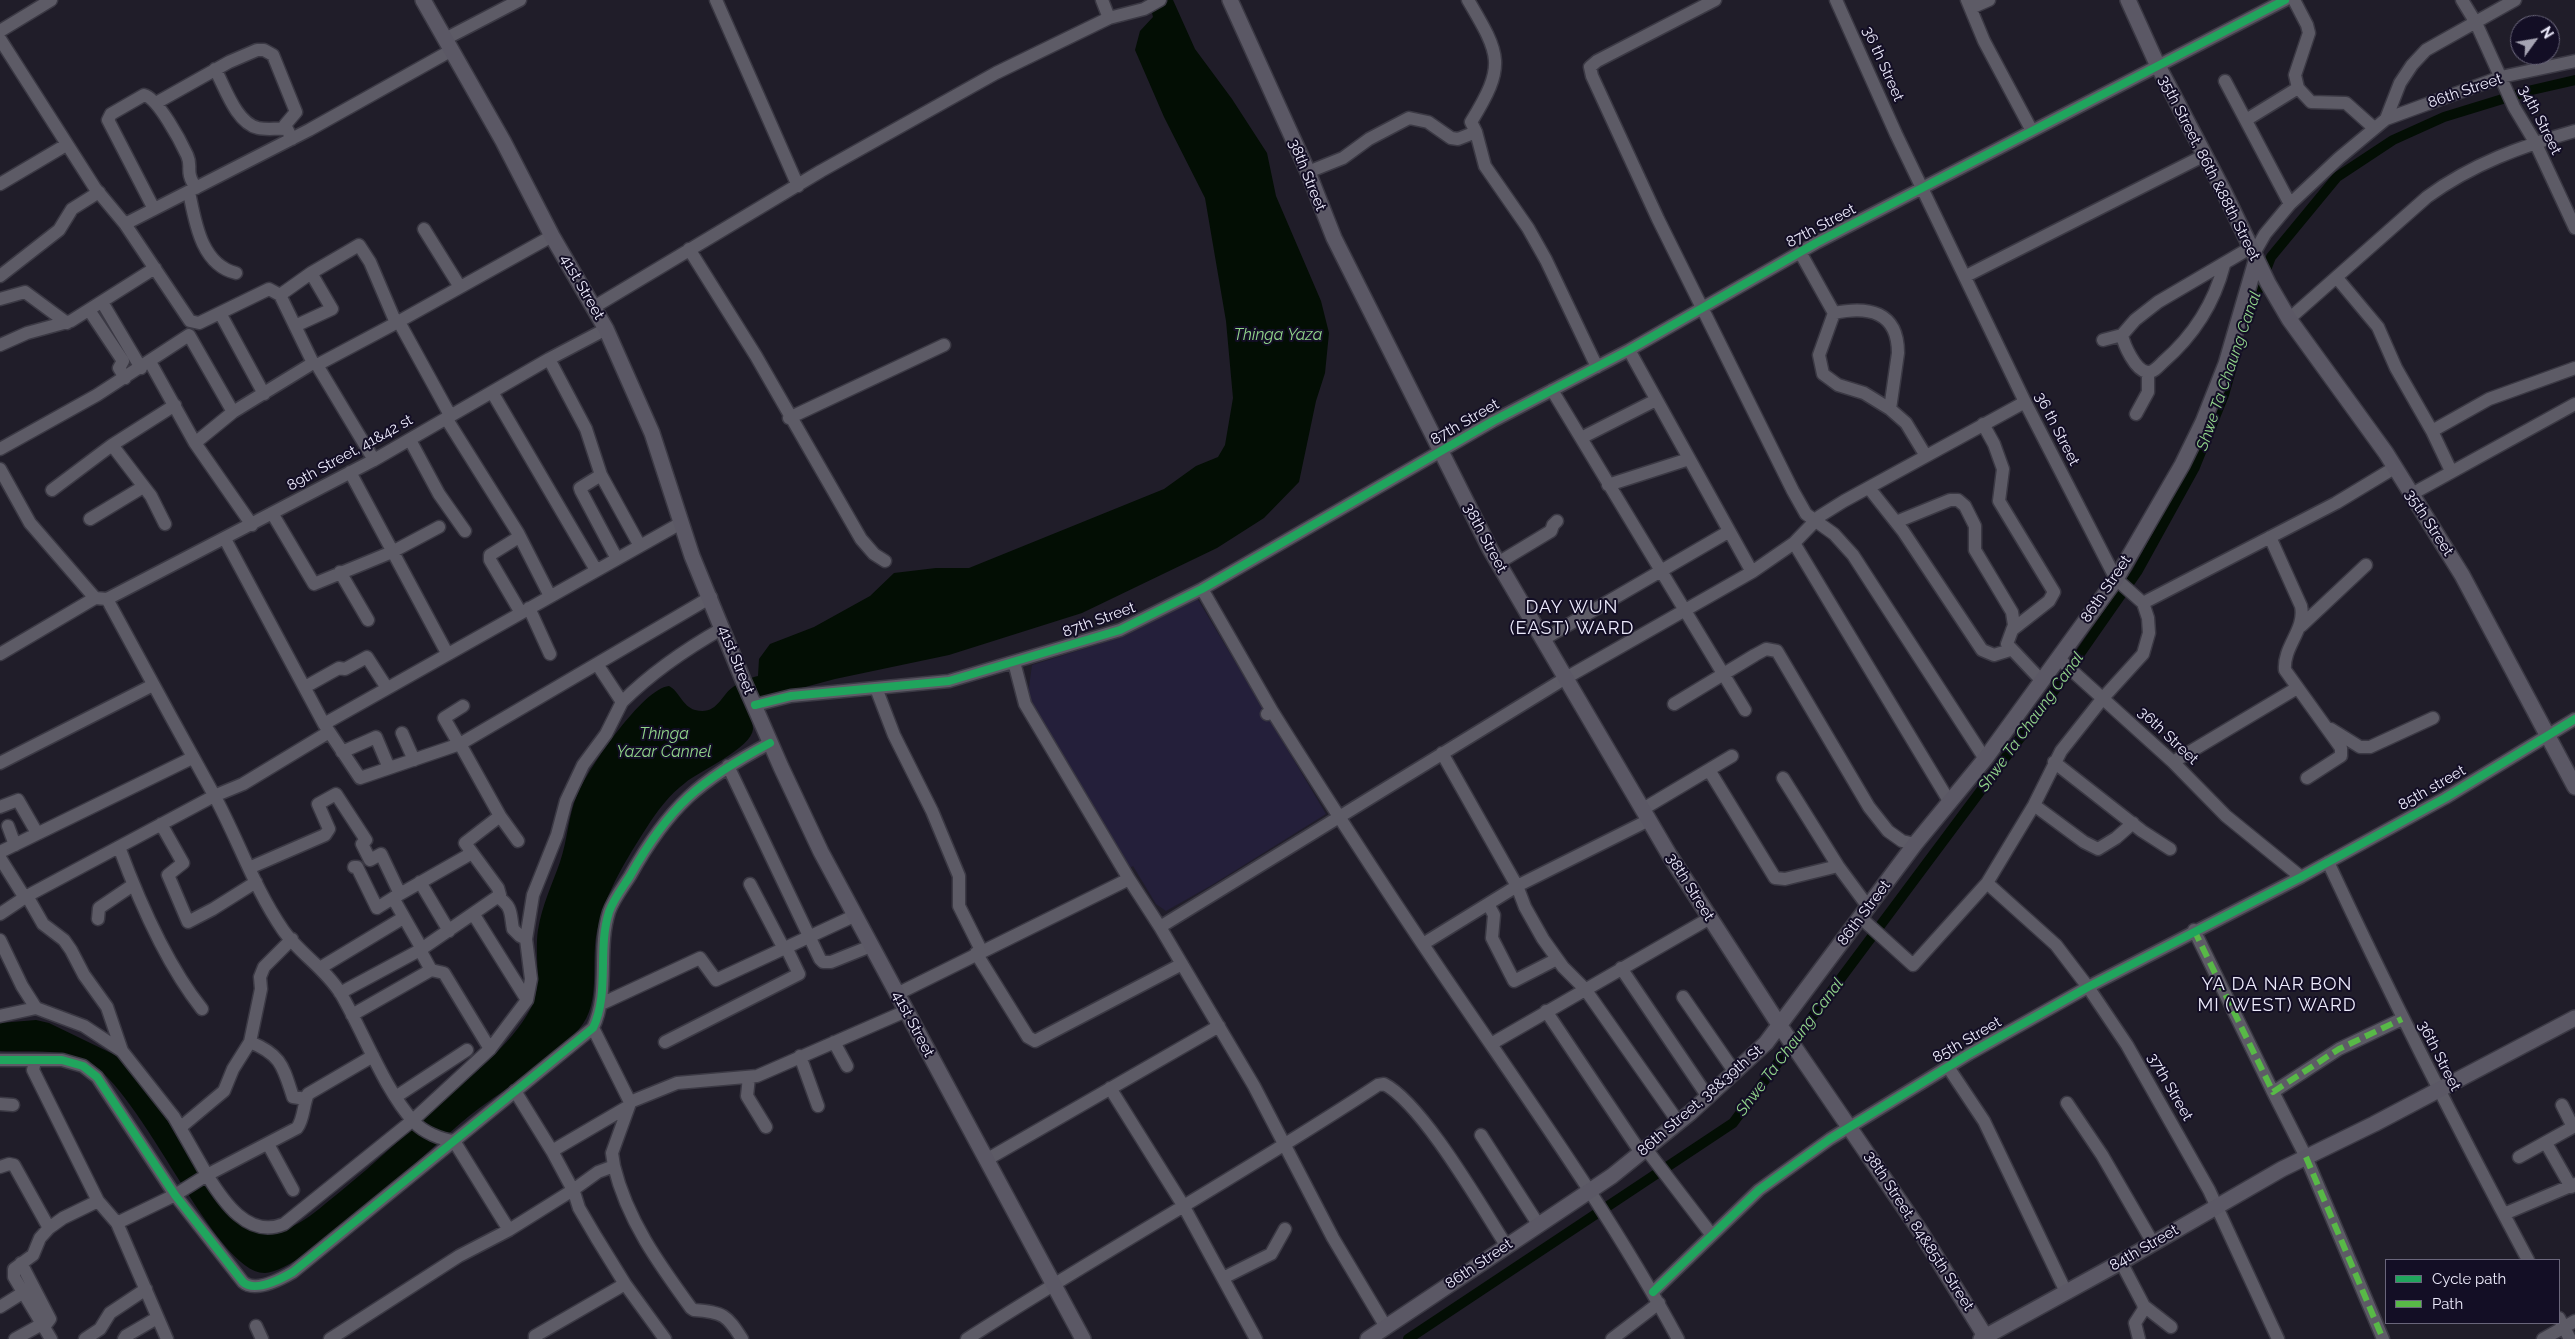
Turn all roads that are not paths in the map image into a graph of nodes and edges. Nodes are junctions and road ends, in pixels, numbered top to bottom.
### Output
1 (51, 0) edge
2 (423, 0) edge
3 (520, 0) edge
4 (716, 0) edge
5 (1102, 0) edge
6 (1160, 0) edge
7 (1230, 0) edge
8 (1468, 0) edge
9 (1836, 0) edge
10 (1989, 0) edge
11 (2128, 0) edge
12 (2284, 0) edge
13 (2294, 0) edge
14 (2462, 0) edge
15 (2515, 0) edge
16 (1707, 2) edge
17 (1969, 4) edge
18 (1109, 18) junction
19 (2476, 22) junction
20 (0, 32) edge
21 (0, 39) edge
22 (448, 45) junction
23 (2575, 61) edge
24 (2157, 64) junction
25 (216, 69) junction
26 (2225, 81) dead end
27 (2503, 81) junction
28 (2298, 88) junction
29 (156, 102) junction
30 (2386, 119) junction
31 (2246, 120) junction
32 (2374, 128) junction
33 (2032, 131) junction
34 (2575, 131) edge
35 (1476, 132) junction
36 (289, 134) junction
37 (2535, 142) junction
38 (66, 145) junction
39 (2204, 155) junction
40 (1308, 172) junction
41 (0, 184) edge
42 (798, 186) junction
43 (193, 190) junction
44 (1922, 190) junction
45 (99, 192) junction
46 (2290, 204) junction
47 (154, 209) junction
48 (125, 224) junction
49 (2575, 228) edge
50 (424, 229) dead end
51 (552, 236) junction
52 (690, 249) junction
53 (1800, 252) junction
54 (2258, 264) junction
55 (2224, 265) junction
56 (155, 268) junction
57 (236, 273) dead end
58 (310, 273) junction
59 (0, 276) edge
60 (1966, 276) junction
61 (2337, 278) junction
62 (460, 286) junction
63 (280, 295) junction
64 (0, 300) edge
65 (102, 302) junction
66 (594, 307) junction
67 (1704, 307) junction
68 (89, 310) junction
69 (220, 313) junction
70 (1834, 313) junction
71 (2289, 318) junction
72 (67, 323) junction
73 (196, 323) junction
74 (398, 323) junction
75 (295, 326) junction
76 (606, 329) junction
77 (189, 335) junction
78 (2122, 335) junction
79 (2102, 340) dead end
80 (0, 345) edge
81 (944, 345) dead end
82 (1628, 350) junction
83 (549, 359) junction
84 (315, 364) junction
85 (146, 365) junction
86 (1597, 367) junction
87 (2575, 368) edge
88 (2148, 372) junction
89 (125, 378) junction
90 (1552, 390) junction
91 (492, 392) junction
92 (264, 394) junction
93 (1656, 400) junction
94 (2025, 402) junction
95 (2575, 404) edge
96 (175, 405) junction
97 (1890, 408) junction
98 (233, 412) junction
99 (2136, 414) dead end
100 (448, 416) junction
101 (790, 418) junction
102 (1983, 424) junction
103 (2432, 431) junction
104 (1581, 438) junction
105 (410, 440) junction
106 (195, 443) junction
107 (112, 445) junction
108 (0, 449) edge
109 (1442, 451) junction
110 (1926, 456) junction
111 (1689, 459) junction
112 (374, 460) junction
113 (2394, 468) junction
114 (0, 469) edge
115 (2451, 471) junction
116 (350, 472) junction
117 (601, 475) junction
118 (1608, 485) junction
119 (144, 487) junction
120 (1869, 488) junction
121 (52, 490) dead end
122 (2410, 495) junction
123 (272, 513) junction
124 (90, 519) dead end
125 (1557, 521) dead end
126 (1814, 522) junction
127 (1896, 522) junction
128 (681, 523) junction
129 (165, 524) dead end
130 (252, 525) junction
131 (439, 527) dead end
132 (465, 531) dead end
133 (1728, 532) junction
134 (519, 537) junction
135 (2270, 537) junction
136 (225, 539) junction
137 (1794, 543) junction
138 (640, 546) junction
139 (392, 552) junction
140 (617, 558) junction
141 (885, 561) dead end
142 (1498, 563) junction
143 (2366, 565) dead end
144 (596, 570) junction
145 (340, 572) junction
146 (1661, 572) junction
147 (1752, 572) junction
148 (2122, 585) junction
149 (1202, 589) junction
150 (550, 596) junction
151 (101, 598) junction
152 (711, 598) junction
153 (2143, 603) junction
154 (525, 610) junction
155 (1685, 610) junction
156 (368, 620) dead end
157 (2301, 626) junction
158 (723, 628) junction
159 (2012, 630) junction
160 (1542, 640) junction
161 (2010, 650) junction
162 (447, 653) junction
163 (0, 654) edge
164 (550, 654) dead end
165 (1014, 662) junction
166 (597, 664) junction
167 (2066, 665) junction
168 (1722, 673) junction
169 (1564, 678) junction
170 (2041, 680) junction
171 (153, 685) junction
172 (305, 687) junction
173 (387, 688) junction
174 (876, 688) junction
175 (2297, 688) junction
176 (2103, 698) junction
177 (622, 702) junction
178 (754, 704) junction
179 (1674, 704) dead end
180 (463, 706) dead end
181 (2310, 707) junction
182 (1745, 710) dead end
183 (2433, 718) dead end
184 (2575, 719) edge
185 (327, 728) junction
186 (402, 733) dead end
187 (2548, 734) junction
188 (459, 744) junction
189 (770, 744) junction
190 (342, 752) junction
191 (1442, 753) junction
192 (1732, 756) dead end
193 (192, 758) junction
194 (1984, 759) junction
195 (414, 760) junction
196 (2054, 762) junction
197 (2173, 762) junction
198 (0, 763) edge
199 (728, 766) junction
200 (389, 768) junction
201 (1709, 770) junction
202 (1783, 778) dead end
203 (2307, 778) dead end
204 (2575, 787) edge
205 (214, 796) junction
206 (1949, 801) junction
207 (2034, 805) junction
208 (0, 807) edge
209 (1646, 815) junction
210 (500, 816) junction
211 (1338, 816) junction
212 (2133, 823) junction
213 (162, 824) junction
214 (8, 826) dead end
215 (37, 833) junction
216 (518, 841) dead end
217 (1915, 844) junction
218 (15, 845) junction
219 (119, 847) junction
220 (2170, 849) dead end
221 (0, 852) edge
222 (472, 853) junction
223 (0, 858) edge
224 (2328, 862) junction
225 (1838, 866) junction
226 (354, 867) dead end
227 (249, 868) junction
228 (2301, 877) junction
229 (1129, 879) junction
230 (256, 882) junction
231 (420, 882) junction
232 (1987, 883) junction
233 (750, 884) dead end
234 (133, 885) junction
235 (1517, 886) junction
236 (396, 896) junction
237 (26, 897) junction
238 (498, 897) junction
239 (1488, 904) junction
240 (0, 914) edge
241 (474, 915) junction
242 (856, 915) junction
243 (1866, 917) junction
244 (403, 918) junction
245 (1710, 918) junction
246 (98, 919) dead end
247 (1160, 927) junction
248 (2194, 930) junction
249 (449, 931) junction
250 (809, 937) junction
251 (292, 939) junction
252 (526, 939) junction
253 (0, 940) edge
254 (1423, 944) junction
255 (871, 946) junction
256 (785, 948) junction
257 (421, 950) junction
258 (979, 952) junction
259 (1557, 959) junction
260 (1182, 964) junction
261 (320, 968) junction
262 (1621, 968) junction
263 (431, 970) junction
264 (2088, 986) junction
265 (1585, 989) junction
266 (340, 993) junction
267 (897, 994) junction
268 (1683, 997) dead end
269 (527, 1000) junction
270 (601, 1004) junction
271 (36, 1008) junction
272 (202, 1009) dead end
273 (906, 1010) junction
274 (1546, 1011) junction
275 (0, 1016) edge
276 (352, 1016) junction
277 (2575, 1018) edge
278 (2402, 1019) junction
279 (1218, 1026) junction
280 (593, 1028) junction
281 (1787, 1035) junction
282 (250, 1042) junction
283 (666, 1042) dead end
284 (834, 1042) junction
285 (1491, 1044) junction
286 (490, 1049) junction
287 (122, 1050) junction
288 (467, 1050) dead end
289 (372, 1056) junction
290 (800, 1056) junction
291 (0, 1060) edge
292 (35, 1061) junction
293 (847, 1066) dead end
294 (1948, 1067) junction
295 (1734, 1071) junction
296 (749, 1077) junction
297 (1110, 1088) junction
298 (2438, 1090) junction
299 (515, 1091) junction
300 (2273, 1092) junction
301 (397, 1096) junction
302 (1708, 1097) junction
303 (306, 1099) junction
304 (2067, 1103) dead end
305 (630, 1104) junction
306 (818, 1106) dead end
307 (2562, 1106) dead end
308 (414, 1122) junction
309 (1679, 1123) junction
310 (181, 1127) junction
311 (766, 1127) dead end
312 (1851, 1127) junction
313 (1481, 1135) dead end
314 (449, 1140) junction
315 (2546, 1143) junction
316 (268, 1144) junction
317 (1285, 1146) junction
318 (552, 1151) junction
319 (1643, 1151) junction
320 (2306, 1156) junction
321 (2519, 1157) dead end
322 (986, 1160) junction
323 (614, 1166) junction
324 (0, 1167) edge
325 (206, 1176) junction
326 (2573, 1186) edge
327 (293, 1190) dead end
328 (573, 1190) junction
329 (1591, 1191) junction
330 (178, 1192) junction
331 (98, 1201) junction
332 (1183, 1205) junction
333 (2217, 1208) junction
334 (2504, 1214) junction
335 (117, 1223) junction
336 (1538, 1224) junction
337 (49, 1228) junction
338 (1285, 1229) dead end
339 (509, 1230) junction
340 (1712, 1234) junction
341 (2153, 1243) junction
342 (1506, 1245) junction
343 (2527, 1259) edge
344 (2121, 1262) junction
345 (21, 1263) junction
346 (1223, 1278) junction
347 (625, 1284) junction
348 (1052, 1284) junction
349 (146, 1289) junction
350 (24, 1292) junction
351 (1653, 1292) junction
352 (2066, 1292) junction
353 (1659, 1303) junction
354 (2144, 1306) junction
355 (0, 1307) edge
356 (157, 1318) junction
357 (2566, 1322) edge
358 (256, 1326) dead end
359 (1386, 1327) junction
360 (2171, 1327) dead end
361 (47, 1333) edge
362 (337, 1337) edge
363 (87, 1338) edge
364 (1985, 1338) edge
365 (15, 1339) edge
366 (124, 1339) edge
367 (167, 1339) edge
368 (262, 1339) edge
369 (535, 1339) edge
370 (665, 1339) edge
371 (742, 1339) edge
372 (967, 1339) edge
373 (1084, 1339) edge
374 (1256, 1339) edge
375 (1368, 1339) edge
376 (1612, 1339) edge
377 (1678, 1339) edge
378 (2139, 1339) edge
379 (2278, 1339) edge
380 (2383, 1339) edge
381 (2543, 1339) edge
382 (2570, 1339) edge

1 - 20 street
2 - 22 main road, 41st Street
3 - 22 street
4 - 42 street
5 - 18 street
6 - 18 street
7 - 40 main road, 38th Street
8 - 35 street
9 - 44 street, 36 th Street
10 - 17 street
11 - 24 main road, 35th Street, 86th &88th Street
12 - 24 street, 87th Street
13 - 28 street
14 - 19 street, 34th Street
15 - 19 street
16 - 67 street
17 - 33 street
18 - 42 street
19 - 27 street, 34th Street
19 - 30 street
21 - 38 street
22 - 36 street
22 - 51 main road, 41st Street
23 - 27 street, 86th Street
24 - 33 street, 87th Street
24 - 39 main road, 35th Street, 86th &88th Street
25 - 29 street
25 - 36 street
25 - 36 street
26 - 31 street
27 - 30 street, 86th Street
27 - 37 street, 34th Street
28 - 31 street
28 - 32 street
29 - 43 street
29 - 47 street
30 - 32 street, 86th Street
31 - 46 street
32 - 46 street, 86th Street
33 - 44 street, 87th Street
34 - 37 street
35 - 40 street
35 - 86 street
36 - 43 street
37 - 49 street, 34th Street
37 - 61 street
38 - 41 street
38 - 45 street
39 - 54 main road, 35th Street, 86th &88th Street
39 - 60 street
40 - 109 main road, 38th Street
42 - 52 street
43 - 47 street
43 - 57 street
44 - 53 street, 87th Street
44 - 60 street, 36 th Street
45 - 48 street
45 - 59 street
46 - 54 street, 86th Street
47 - 48 street
48 - 56 street
50 - 62 street
51 - 62 street
51 - 66 main road, 41st Street
52 - 66 street
52 - 101 street
53 - 67 street, 87th Street
53 - 70 street
54 - 55 street
54 - 71 main road, 35th Street
54 - 148 main road, 86th Street
55 - 78 street
55 - 88 street
56 - 65 street
56 - 73 street
58 - 63 street
58 - 74 street
58 - 75 street
60 - 94 street, 36 th Street
61 - 71 street
61 - 103 street
62 - 74 street
63 - 69 street
63 - 75 street
64 - 72 street
65 - 68 street
65 - 85 street
66 - 76 main road, 41st Street
67 - 82 street, 87th Street
67 - 126 street
68 - 72 street
68 - 89 street
69 - 73 street
69 - 92 street
70 - 97 street
70 - 97 street
71 - 113 main road, 35th Street
72 - 80 street
73 - 77 street
74 - 84 street
74 - 100 street
75 - 84 street
76 - 83 street, 89th Street, 41&42 st
76 - 128 main road, 41st Street
77 - 85 street
77 - 98 street
78 - 79 street
78 - 88 street
81 - 101 street
82 - 86 street, 87th Street
82 - 93 street
83 - 91 street, 89th Street, 41&42 st
83 - 117 street
84 - 92 street
84 - 112 street
85 - 89 street
85 - 96 street
86 - 90 street, 87th Street
87 - 103 street
88 - 99 street
89 - 108 street
90 - 104 street
90 - 109 street, 87th Street
91 - 100 street, 89th Street, 41&42 st
91 - 144 street
92 - 98 street
93 - 104 street
93 - 111 street
94 - 102 street
94 - 148 street, 36 th Street
95 - 115 street
96 - 106 street
96 - 107 street
97 - 110 street
98 - 106 street
100 - 105 street, 89th Street, 41&42 st
100 - 134 street
101 - 141 street
102 - 110 street
102 - 159 street
103 - 115 street
104 - 118 street
105 - 112 street, 89th Street, 41&42 st
105 - 132 street
106 - 130 street
107 - 119 street
107 - 121 street
109 - 142 main road, 38th Street
109 - 149 street, 87th Street
110 - 120 street
111 - 118 street
111 - 133 street
112 - 116 street, 89th Street, 41&42 st
113 - 122 main road, 35th Street
113 - 135 street
114 - 151 street
115 - 122 street
116 - 123 street, 89th Street, 41&42 st
116 - 139 street
117 - 138 street
117 - 140 street
118 - 146 street
119 - 124 street
119 - 129 street
120 - 126 street
120 - 127 street
122 - 187 main road, 35th Street
123 - 130 street, 89th Street, 41&42 st
123 - 145 street
125 - 142 street
126 - 137 street
126 - 194 street
127 - 159 street
127 - 161 street
128 - 138 street
128 - 152 main road, 41st Street
130 - 136 street, 89th Street, 41&42 st
131 - 139 street
133 - 146 street
133 - 147 street
134 - 150 street
134 - 154 street
135 - 153 street
135 - 157 street
136 - 151 street, 89th Street, 41&42 st
136 - 172 street
137 - 147 street
137 - 206 street
138 - 140 street
139 - 145 street
139 - 162 street
140 - 144 street
142 - 160 main road, 38th Street
143 - 157 street
144 - 150 street
145 - 156 street
146 - 155 street
146 - 160 street
147 - 155 street
148 - 153 street, 36 th Street
148 - 167 main road, 86th Street
149 - 165 street, 87th Street
149 - 211 street
150 - 154 street
151 - 163 street, 89th Street, 41&42 st
151 - 171 street
152 - 158 main road, 41st Street
152 - 166 street
153 - 176 street
154 - 162 street
154 - 164 street
155 - 168 street
155 - 169 street
157 - 175 street
158 - 177 street
158 - 178 main road, 41st Street
159 - 161 street
160 - 169 main road, 38th Street
161 - 170 street
162 - 173 street
165 - 174 street, 87th Street
165 - 229 street
166 - 177 street
166 - 188 street
167 - 170 main road, 86th Street
167 - 176 street, 36th Street
168 - 179 street
168 - 182 street
168 - 217 street
169 - 191 street
169 - 209 main road, 38th Street
170 - 194 main road, 86th Street
171 - 193 street
171 - 198 street
172 - 173 street
172 - 185 street
173 - 185 street
174 - 178 street, 87th Street
174 - 258 street
175 - 181 street
175 - 197 street
176 - 196 street
176 - 197 street, 36th Street
177 - 252 street
178 - 189 main road, 41st Street
180 - 188 street
181 - 183 street
181 - 203 street
184 - 187 street, 85th street
185 - 190 street
185 - 205 street
186 - 195 street
187 - 204 main road, 35th Street
187 - 224 street, 85th street
188 - 195 street
188 - 210 street
189 - 199 street
189 - 242 main road, 41st Street
190 - 200 street
190 - 200 street
191 - 211 street
191 - 235 street
192 - 201 street
193 - 205 street
193 - 215 street
194 - 206 main road, 86th Street
195 - 200 street
196 - 207 street
196 - 212 street
197 - 228 street, 36th Street
199 - 250 street
199 - 270 street
201 - 209 street
201 - 225 street
202 - 225 street
205 - 213 street
205 - 227 street
206 - 217 main road, 86th Street
207 - 212 street
207 - 232 street
208 - 215 street
209 - 235 street
209 - 245 main road, 38th Street
210 - 216 street
210 - 222 street
211 - 247 street
211 - 254 street
212 - 220 street
213 - 219 street
213 - 230 street
214 - 218 street
215 - 218 street
217 - 243 main road, 86th Street
218 - 221 street
219 - 234 street
219 - 237 street
222 - 231 street
222 - 238 street
223 - 237 street
224 - 228 street, 85th Street
224 - 278 street, 36th Street
225 - 243 street
226 - 236 street
227 - 230 street
227 - 236 street
228 - 248 street, 85th Street
229 - 247 street
229 - 258 street
230 - 251 street
231 - 236 street
231 - 249 street
232 - 243 street
232 - 264 street, 37th Street
233 - 256 street
234 - 246 street
234 - 272 street
235 - 239 street
235 - 259 street
236 - 244 street
237 - 240 street
237 - 287 street
238 - 241 street
238 - 252 street
239 - 254 street
239 - 259 street
241 - 249 street
241 - 269 street
242 - 250 street
242 - 255 main road, 41st Street
243 - 281 main road, 86th Street
244 - 257 street
244 - 261 street
245 - 262 street
245 - 281 main road, 38th Street
247 - 260 street
248 - 264 street, 85th Street
248 - 300 street
249 - 257 street
250 - 255 street
250 - 256 street
251 - 261 street
251 - 282 street
252 - 269 street
253 - 271 street
254 - 285 street
255 - 267 main road, 41st Street
256 - 270 street
256 - 283 street
257 - 263 street
257 - 266 street
258 - 260 street
258 - 267 street
259 - 265 street
260 - 279 street
261 - 266 street
262 - 265 street
262 - 302 street
263 - 276 street
263 - 286 street
264 - 294 street, 85th Street
264 - 333 street, 37th Street
265 - 274 street
265 - 309 street
266 - 276 street
267 - 273 main road, 41st Street
268 - 295 street
269 - 286 street
270 - 280 street
271 - 275 street
271 - 287 street
273 - 284 street
273 - 322 main road, 41st Street
274 - 285 street
274 - 319 street
276 - 289 street
277 - 298 main road, 84th Street
278 - 298 street, 36th Street
278 - 300 street
279 - 297 street
279 - 317 street
280 - 299 street
280 - 305 street
281 - 295 main road, 86th Street, 38&39th St
281 - 312 main road, 38th Street
282 - 303 street
282 - 310 street
284 - 290 street
284 - 293 street
285 - 329 street
286 - 308 street
287 - 310 street
288 - 301 street
289 - 301 street
289 - 303 street
290 - 296 street
290 - 306 street
291 - 292 street
292 - 330 street
292 - 331 street
294 - 312 street, 85th Street
294 - 352 street
295 - 302 main road, 86th Street, 38&39th St
296 - 305 street
296 - 311 street
297 - 322 street
297 - 332 street
298 - 320 main road, 84th Street
298 - 334 street, 36th Street
299 - 314 street
299 - 318 street
300 - 320 street
301 - 308 street
302 - 309 main road, 86th Street, 38&39th St
303 - 316 street
304 - 341 street
305 - 318 street
305 - 323 street
307 - 315 street
308 - 314 street
308 - 325 street
309 - 319 main road, 86th Street, 38&39th St
310 - 325 street
312 - 340 street, 85th Street
312 - 364 main road, 38th Street, 84&85th Street
313 - 336 street
314 - 330 street
314 - 339 street
315 - 321 street
315 - 326 street
316 - 325 street
316 - 327 street
317 - 332 street
317 - 342 street
317 - 359 street
318 - 328 street
319 - 329 main road, 86th Street, 38&39th St
319 - 340 street
320 - 333 main road, 84th Street
320 - 380 street
322 - 348 main road, 41st Street
323 - 328 street
323 - 371 street
324 - 337 street
325 - 330 street
326 - 334 street
328 - 339 street
328 - 347 street
329 - 336 main road, 86th Street
329 - 351 street
330 - 335 street
331 - 335 street
331 - 337 street
332 - 346 street
332 - 348 street
333 - 341 main road, 84th Street
333 - 379 street, 37th Street
334 - 343 street, 36th Street
335 - 349 street
336 - 342 main road, 86th Street
337 - 345 street
338 - 346 street
339 - 362 street
340 - 351 street, 85th Street
341 - 344 main road, 84th Street
342 - 359 main road, 86th Street
344 - 352 main road, 84th Street
344 - 354 street
345 - 350 street
345 - 361 street
346 - 374 street
347 - 369 street
347 - 370 street
348 - 372 street
348 - 373 main road, 41st Street
349 - 356 street
349 - 363 street
350 - 355 street
350 - 361 street
351 - 353 street
352 - 364 main road, 84th Street
353 - 376 street
353 - 377 street
354 - 360 street
354 - 378 street
356 - 366 street
356 - 367 street
357 - 381 street
357 - 382 street
358 - 368 street
359 - 375 main road, 86th Street
361 - 365 street

